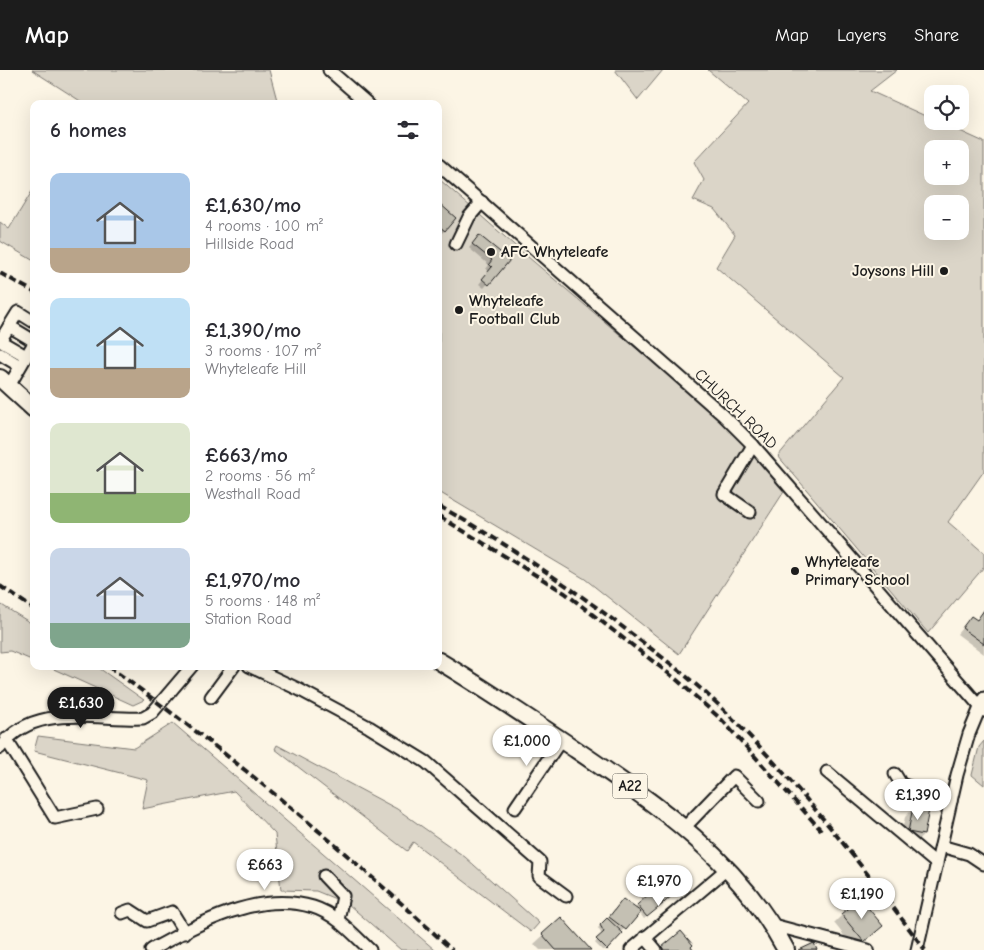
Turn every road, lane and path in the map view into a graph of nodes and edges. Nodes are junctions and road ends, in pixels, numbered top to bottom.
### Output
1 (329, 70) edge
2 (363, 100) edge
3 (442, 168) edge
4 (482, 202) junction
5 (456, 244) dead end
6 (30, 320) edge
7 (10, 326) junction
8 (30, 339) edge
9 (0, 341) edge
10 (30, 349) edge
11 (0, 354) edge
12 (23, 361) junction
13 (4, 382) edge
14 (30, 405) edge
15 (753, 445) junction
16 (750, 512) dead end
17 (442, 663) edge
18 (189, 670) edge
19 (231, 670) edge
20 (258, 670) edge
21 (211, 697) dead end
22 (982, 705) edge
23 (561, 740) junction
24 (3, 743) edge
25 (827, 772) dead end
26 (895, 774) dead end
27 (759, 801) dead end
28 (952, 801) junction
29 (516, 808) dead end
30 (97, 809) dead end
31 (685, 827) junction
32 (941, 846) junction
33 (937, 864) junction
34 (984, 864) edge
35 (728, 868) junction
36 (324, 876) dead end
37 (566, 896) dead end
38 (122, 913) dead end
39 (338, 920) junction
40 (773, 925) junction
41 (184, 933) junction
42 (645, 937) junction
43 (165, 947) edge
44 (151, 950) edge
45 (370, 950) edge
46 (631, 950) edge
47 (656, 950) edge
48 (786, 950) edge
49 (868, 950) edge
50 (917, 950) edge

1 - 2 street
3 - 4 street, CHURCH ROAD
4 - 5 street
4 - 15 street, CHURCH ROAD
6 - 7 street
7 - 8 street
7 - 9 street
9 - 12 street
10 - 12 street
11 - 12 street
12 - 13 street
13 - 14 highway
15 - 16 street
15 - 22 street, CHURCH ROAD
17 - 23 highway, A22
18 - 24 street
19 - 21 street
20 - 37 street
22 - 28 street
23 - 29 street
23 - 31 highway, A22
24 - 30 street
25 - 33 street
26 - 28 street
27 - 31 street
28 - 32 street
31 - 35 highway, A22
32 - 33 street
32 - 34 street
33 - 50 street
35 - 40 highway, A22
35 - 42 street
36 - 39 street
38 - 41 street
39 - 41 street
39 - 45 street
40 - 48 highway, A22
40 - 49 street
41 - 43 street
42 - 46 street
42 - 47 street
43 - 44 street

